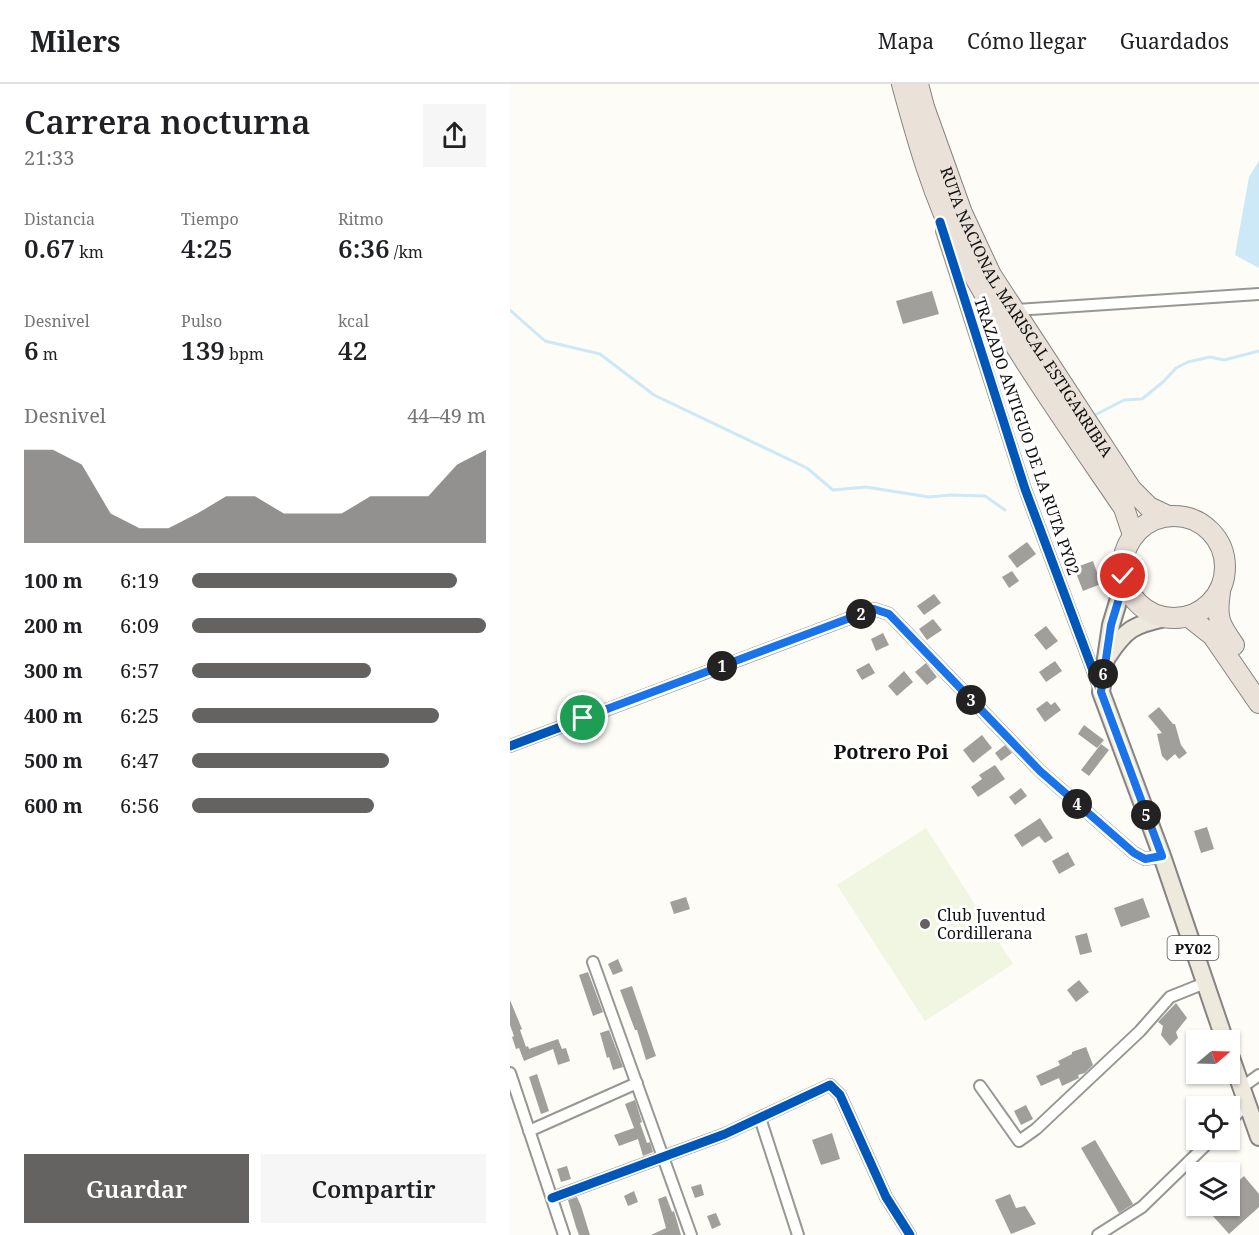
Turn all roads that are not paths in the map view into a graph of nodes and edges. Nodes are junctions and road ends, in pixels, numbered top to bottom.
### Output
1 (902, 84) edge
2 (918, 84) edge
3 (940, 222) dead end
4 (1259, 294) edge
5 (1015, 310) junction
6 (1168, 516) junction
7 (1133, 536) junction
8 (1123, 576) junction
9 (1220, 592) junction
10 (1189, 617) junction
11 (1166, 618) junction
12 (1104, 662) junction
13 (1259, 682) edge
14 (1101, 692) junction
15 (1259, 703) edge
16 (510, 746) edge
17 (1162, 856) junction
18 (593, 962) dead end
19 (1205, 983) junction
20 (1221, 1030) edge
21 (510, 1073) edge
22 (1259, 1075) edge
23 (636, 1083) junction
24 (1240, 1084) edge
25 (980, 1086) dead end
26 (1241, 1088) junction
27 (513, 1096) edge
28 (1247, 1104) junction
29 (1240, 1111) edge
30 (759, 1118) junction
31 (529, 1131) junction
32 (1259, 1137) edge
33 (1201, 1150) edge
34 (663, 1157) junction
35 (552, 1198) junction
36 (564, 1235) edge
37 (691, 1235) edge
38 (798, 1235) edge
39 (910, 1235) edge
40 (1098, 1235) edge

1 - 7 highway, RUTA NACIONAL MARISCAL ESTIGARRIBIA
2 - 5 highway, RUTA NACIONAL MARISCAL ESTIGARRIBIA
3 - 14 street, TRAZADO ANTIGUO DE LA RUTA PY02
4 - 5 street
5 - 6 highway, RUTA NACIONAL MARISCAL ESTIGARRIBIA
6 - 7 highway
6 - 9 highway
7 - 8 highway
8 - 11 highway
8 - 12 main road
9 - 10 highway
9 - 13 highway
10 - 11 highway
10 - 15 highway
11 - 12 main road
12 - 14 main road, PY02
14 - 17 main road, PY02
16 - 17 street
17 - 19 main road, PY02
18 - 23 street
19 - 20 main road, PY02
19 - 25 street
21 - 27 street
22 - 26 street
23 - 31 street
23 - 34 street
24 - 26 main road
26 - 28 main road
27 - 31 street
28 - 29 street
28 - 32 main road
30 - 34 street
30 - 38 street
30 - 39 street
31 - 35 street
33 - 40 street
34 - 35 street
34 - 37 street
35 - 36 street

